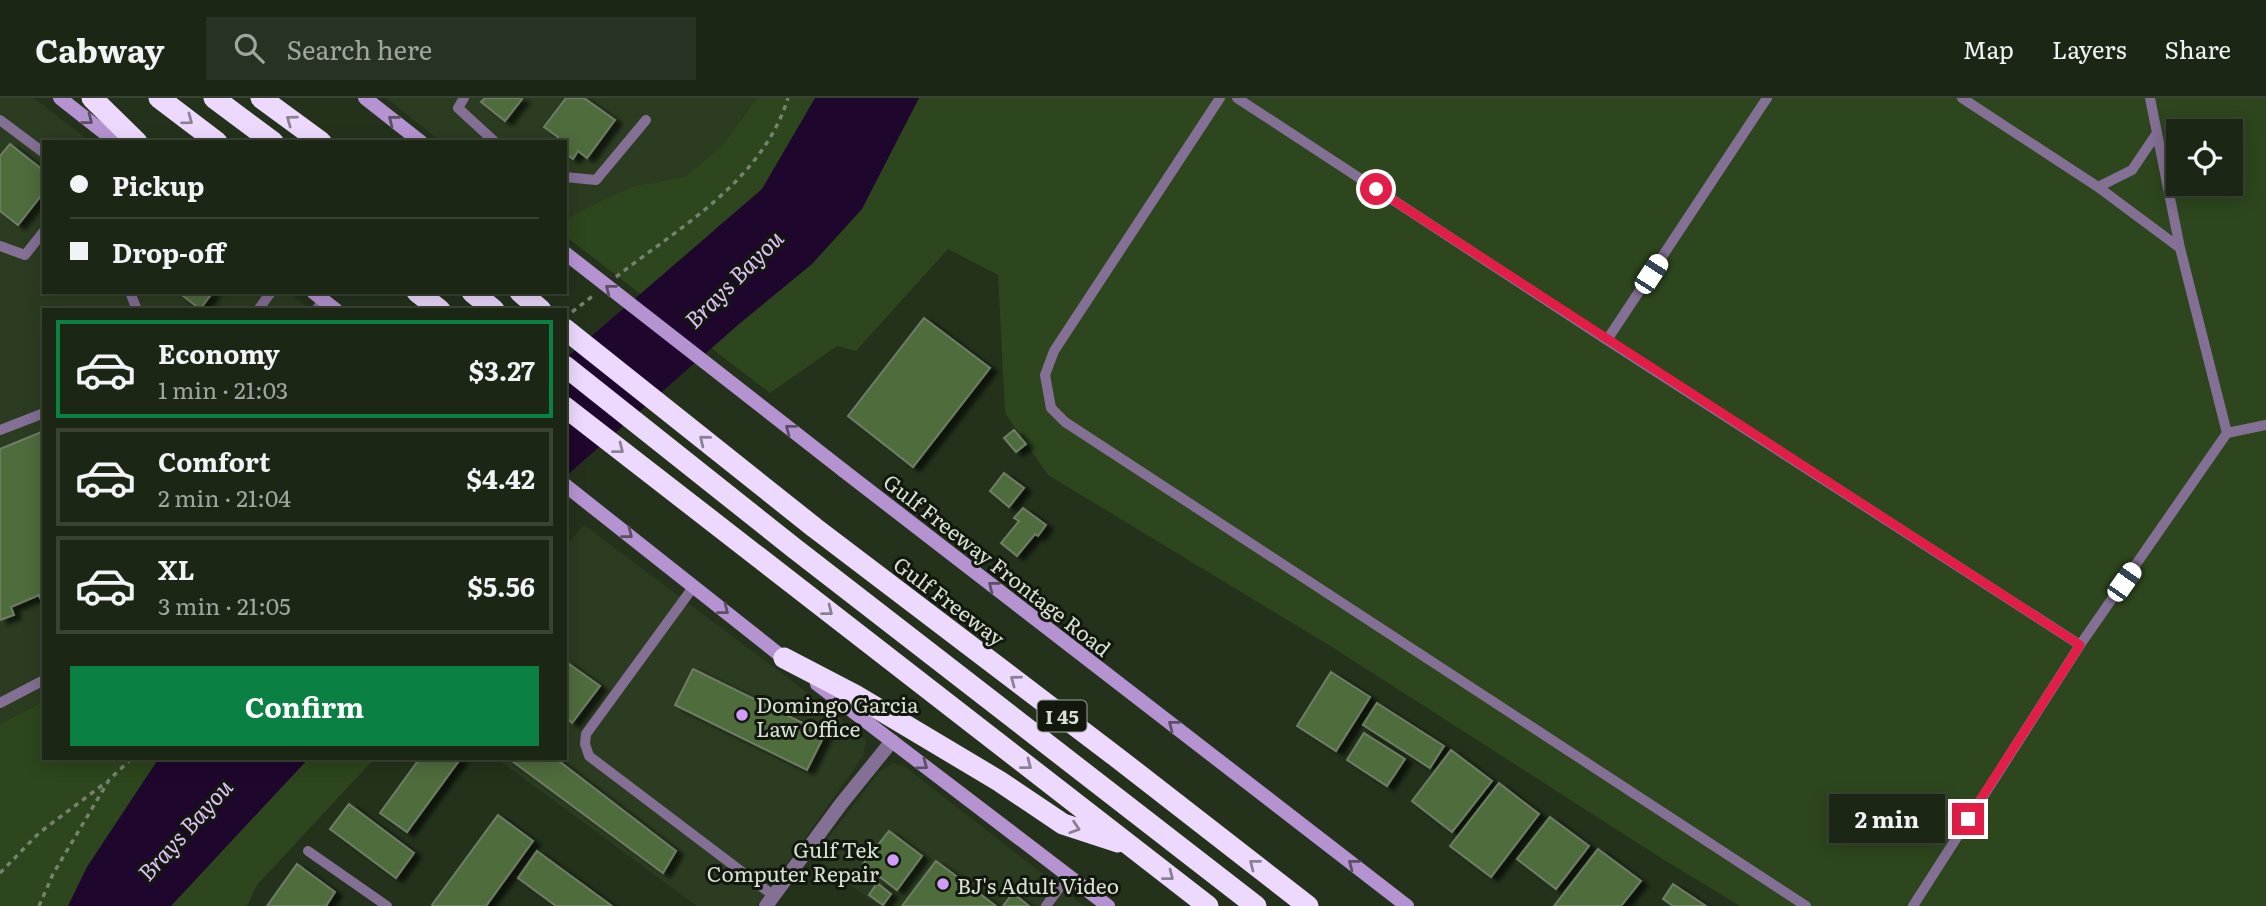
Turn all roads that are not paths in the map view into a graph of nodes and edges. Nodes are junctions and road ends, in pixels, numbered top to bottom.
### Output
1 (60, 98) edge
2 (92, 98) edge
3 (159, 98) edge
4 (214, 98) edge
5 (261, 98) edge
6 (365, 98) edge
7 (464, 98) edge
8 (1220, 98) edge
9 (1237, 98) edge
10 (1767, 98) edge
11 (1962, 98) edge
12 (2150, 98) edge
13 (0, 120) edge
14 (646, 120) dead end
15 (2157, 133) junction
16 (112, 140) edge
17 (135, 140) edge
18 (214, 140) edge
19 (270, 140) edge
20 (318, 140) edge
21 (418, 140) edge
22 (493, 140) edge
23 (42, 152) edge
24 (567, 177) edge
25 (2098, 187) junction
26 (42, 234) edge
27 (0, 246) edge
28 (2180, 247) junction
29 (567, 255) edge
30 (420, 294) edge
31 (474, 294) edge
32 (522, 294) edge
33 (437, 308) edge
34 (492, 308) edge
35 (539, 308) edge
36 (567, 331) edge
37 (1607, 340) junction
38 (567, 368) edge
39 (567, 409) edge
40 (42, 414) edge
41 (2266, 425) edge
42 (0, 430) edge
43 (2227, 433) junction
44 (567, 487) edge
45 (694, 586) junction
46 (2080, 645) junction
47 (784, 658) junction
48 (42, 681) edge
49 (0, 703) edge
50 (892, 741) junction
51 (1130, 846) junction
52 (309, 851) dead end
53 (1068, 876) junction
54 (770, 901) edge
55 (387, 906) edge
56 (1046, 906) edge
57 (1108, 906) edge
58 (1208, 906) edge
59 (1256, 906) edge
60 (1308, 906) edge
61 (1406, 906) edge
62 (1806, 906) edge
63 (1913, 906) edge

1 -> 16 main road
2 - 17 highway
3 -> 18 highway
4 - 19 highway
20 -> 5 highway
21 -> 6 main road
7 - 22 lane
8 - 62 lane
9 - 37 lane
10 - 37 lane
11 - 25 lane
12 - 15 lane
13 - 23 lane
14 - 24 lane
15 - 25 lane
15 - 28 lane
25 - 28 lane
26 - 27 lane
28 - 43 lane
61 -> 29 main road, Gulf Freeway Frontage Road, bridge
30 - 33 highway
31 - 34 highway
32 - 35 highway
60 -> 36 highway, Gulf Freeway / I 45
37 - 46 lane
38 - 59 highway
39 -> 51 highway
40 - 42 lane
41 - 43 lane
43 - 46 lane
44 -> 45 main road
45 -> 47 main road
45 - 54 lane
46 - 63 lane
47 - 50 main road
47 -> 51 highway
48 - 49 lane
50 -> 53 main road
50 - 54 street
51 -> 58 highway
52 - 55 lane
53 - 56 lane
53 - 57 main road

